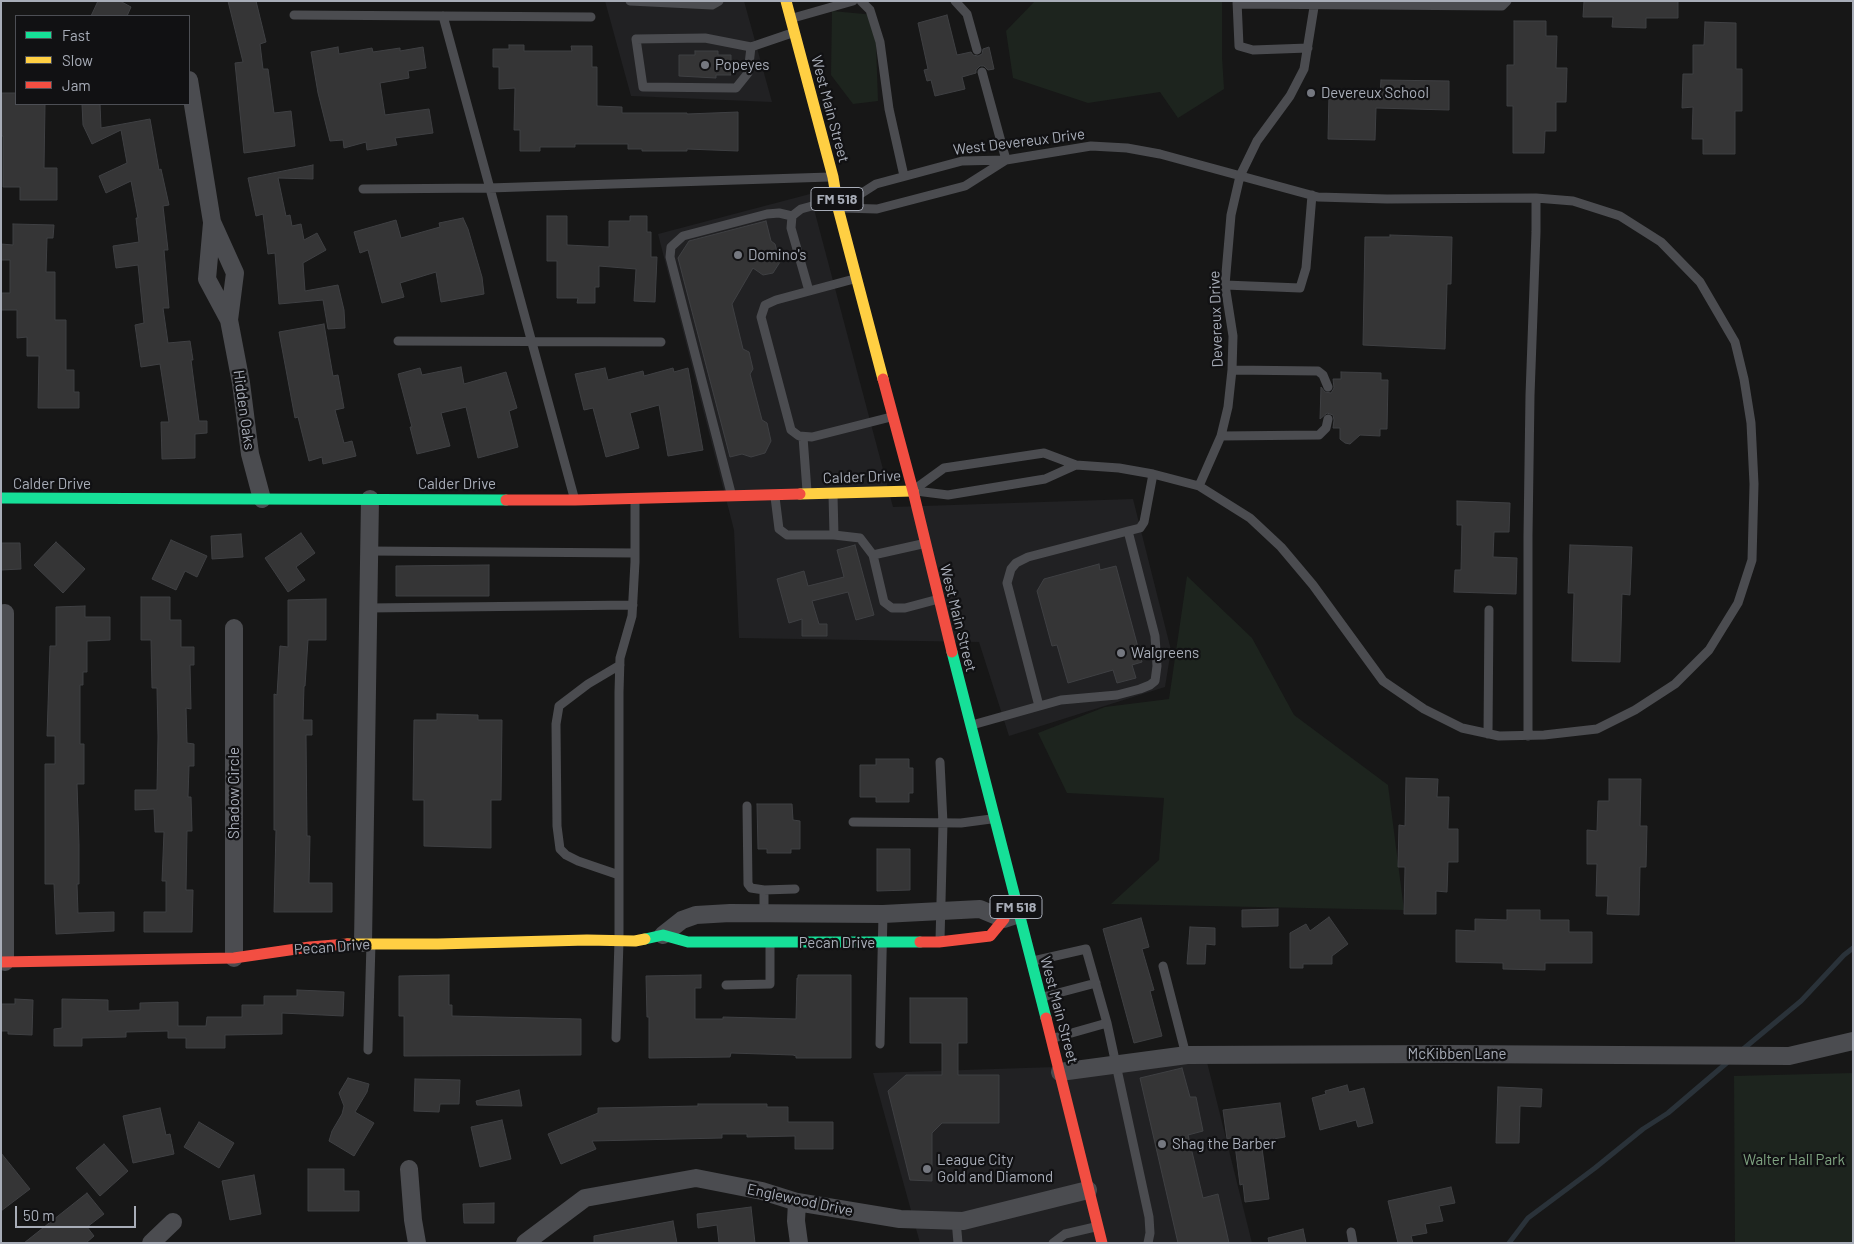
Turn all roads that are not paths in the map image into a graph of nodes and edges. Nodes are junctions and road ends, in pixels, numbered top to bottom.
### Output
1 (630, 1) edge
2 (719, 1) edge
3 (786, 1) edge
4 (853, 1) edge
5 (861, 1) edge
6 (955, 1) edge
7 (1507, 1) edge
8 (1237, 3) edge
9 (1315, 3) edge
10 (294, 15) dead end
11 (443, 16) junction
12 (591, 17) dead end
13 (791, 18) junction
14 (794, 33) junction
15 (751, 47) junction
16 (1308, 48) junction
17 (977, 50) dead end
18 (982, 72) dead end
19 (190, 86) edge
20 (1006, 160) junction
21 (832, 176) junction
22 (904, 176) junction
23 (1240, 176) junction
24 (363, 188) dead end
25 (489, 188) junction
26 (1312, 195) junction
27 (1536, 198) junction
28 (837, 204) junction
29 (792, 216) junction
30 (212, 222) junction
31 (857, 278) junction
32 (1225, 285) junction
33 (809, 291) junction
34 (229, 320) junction
35 (398, 341) dead end
36 (531, 342) junction
37 (660, 342) dead end
38 (1232, 370) junction
39 (1328, 387) dead end
40 (893, 417) junction
41 (1328, 419) dead end
42 (1221, 436) junction
43 (803, 437) junction
44 (1076, 465) junction
45 (1153, 474) junction
46 (1199, 486) junction
47 (913, 490) junction
48 (807, 493) junction
49 (832, 493) junction
50 (775, 494) junction
51 (731, 495) junction
52 (1, 498) edge
53 (635, 498) junction
54 (262, 499) junction
55 (370, 499) junction
56 (574, 500) junction
57 (1128, 531) junction
58 (834, 535) junction
59 (925, 544) junction
60 (369, 551) junction
61 (635, 553) junction
62 (874, 555) junction
63 (938, 599) junction
64 (633, 605) junction
65 (368, 608) junction
66 (1489, 610) dead end
67 (5, 612) dead end
68 (234, 628) dead end
69 (620, 665) junction
70 (1039, 706) junction
71 (970, 725) junction
72 (1488, 734) junction
73 (1528, 736) junction
74 (940, 762) dead end
75 (747, 806) dead end
76 (994, 818) junction
77 (853, 822) dead end
78 (943, 823) junction
79 (619, 875) junction
80 (795, 889) dead end
81 (764, 890) junction
82 (940, 912) junction
83 (764, 914) junction
84 (882, 914) junction
85 (1011, 917) junction
86 (663, 935) junction
87 (619, 941) junction
88 (770, 942) junction
89 (940, 942) junction
90 (367, 943) junction
91 (882, 943) junction
92 (234, 958) junction
93 (3, 962) edge
94 (1031, 962) junction
95 (1163, 966) dead end
96 (1096, 983) junction
97 (726, 985) dead end
98 (1040, 998) junction
99 (1107, 1023) junction
100 (616, 1038) dead end
101 (1051, 1038) junction
102 (1853, 1041) edge
103 (880, 1044) dead end
104 (368, 1050) dead end
105 (1186, 1055) junction
106 (1116, 1064) junction
107 (1060, 1072) junction
108 (409, 1169) dead end
109 (1088, 1190) junction
110 (797, 1202) junction
111 (956, 1220) junction
112 (174, 1222) dead end
113 (1098, 1226) junction
114 (1350, 1232) dead end
115 (151, 1243) edge
116 (417, 1243) edge
117 (525, 1243) edge
118 (799, 1243) edge
119 (958, 1243) edge
120 (1053, 1243) edge
121 (1102, 1243) edge
122 (1148, 1243) edge
123 (1352, 1243) edge

1 - 2 lane
3 - 13 street, West Main Street / FM 518
4 - 13 lane
5 - 22 lane
6 - 17 lane
7 - 9 lane
8 - 9 lane
8 - 16 lane
9 - 16 lane, Devereux Drive
10 - 11 lane
11 - 12 lane
11 - 25 lane
13 - 14 street, West Main Street / FM 518
14 - 15 lane
14 - 21 street, West Main Street / FM 518
15 - 15 lane
16 - 23 lane, Devereux Drive
18 - 20 lane
19 - 30 street, Hidden Oaks
20 - 22 lane, West Devereux Drive
20 - 23 lane, West Devereux Drive
20 - 28 lane
21 - 25 lane
21 - 28 street, West Main Street / FM 518
22 - 28 lane, West Devereux Drive
23 - 26 lane, West Devereux Drive
23 - 32 lane, Devereux Drive
24 - 25 lane
25 - 36 lane
26 - 27 lane, West Devereux Drive
26 - 32 lane
27 - 73 lane
27 - 73 lane, West Devereux Drive
28 - 29 lane
28 - 31 street, West Main Street / FM 518
29 - 33 lane
29 - 51 lane
30 - 34 street, Hidden Oaks
30 - 34 street, Hidden Oaks
31 - 33 lane
31 - 40 street, West Main Street / FM 518
32 - 38 lane, Devereux Drive
33 - 43 lane
34 - 54 street, Hidden Oaks
35 - 36 lane
36 - 37 lane
36 - 56 lane
38 - 39 lane
38 - 42 lane, Devereux Drive
40 - 43 lane
40 - 47 street, West Main Street / FM 518
41 - 42 lane
42 - 46 lane, Devereux Drive
43 - 48 lane
44 - 45 lane, West Devereux Drive
44 - 47 lane
44 - 47 lane
45 - 46 lane, West Devereux Drive
45 - 57 lane
46 - 72 lane, West Devereux Drive
47 - 49 street, Calder Drive
47 - 59 street, West Main Street / FM 518
48 - 49 street, Calder Drive
48 - 50 street, Calder Drive
49 - 58 lane
50 - 51 street, Calder Drive
50 - 58 lane
51 - 53 street, Calder Drive
52 - 54 street, Calder Drive
53 - 56 street, Calder Drive
53 - 61 lane
54 - 55 street, Calder Drive
55 - 56 street, Calder Drive
55 - 60 street
57 - 70 lane
57 - 70 lane
58 - 62 lane
59 - 62 lane
59 - 63 street, West Main Street / FM 518
60 - 61 lane
60 - 65 street
61 - 64 lane
62 - 63 lane
63 - 71 street, West Main Street / FM 518
64 - 65 lane
64 - 69 lane
65 - 90 street
66 - 72 lane
67 - 93 street
68 - 92 street, Shadow Circle
69 - 79 lane
69 - 79 lane
70 - 71 lane
71 - 76 street, West Main Street / FM 518
72 - 73 lane, West Devereux Drive
74 - 78 lane
75 - 81 lane
76 - 78 lane
76 - 85 street, West Main Street / FM 518
77 - 78 lane
78 - 82 lane
79 - 87 lane
80 - 81 lane
81 - 83 lane
82 - 84 street, Pecan Drive
82 - 85 street, Pecan Drive
82 - 89 lane
83 - 84 street, Pecan Drive
83 - 86 street, Pecan Drive
84 - 91 lane
85 - 89 street, Pecan Drive
85 - 94 street, West Main Street / FM 518
86 - 87 street, Pecan Drive
86 - 88 street, Pecan Drive
87 - 90 street, Pecan Drive
87 - 100 lane
88 - 91 street, Pecan Drive
88 - 97 lane
89 - 91 street, Pecan Drive
90 - 92 street, Pecan Drive
90 - 104 lane
91 - 103 lane
92 - 93 street, Pecan Drive
94 - 96 lane
94 - 98 street, West Main Street / FM 518
95 - 105 lane
96 - 98 lane
96 - 99 lane
98 - 101 street, West Main Street / FM 518
99 - 101 lane
99 - 106 lane
101 - 107 street, West Main Street / FM 518
102 - 105 street, McKibben Lane
105 - 106 street, McKibben Lane
106 - 107 street, McKibben Lane
106 - 122 lane
107 - 109 street, West Main Street / FM 518
108 - 116 street
109 - 111 street, Englewood Drive
109 - 113 street, West Main Street / FM 518
110 - 111 street, Englewood Drive
110 - 117 street, Englewood Drive
110 - 118 street
111 - 119 lane
112 - 115 street
113 - 120 lane
113 - 121 street, West Main Street / FM 518
114 - 123 lane

